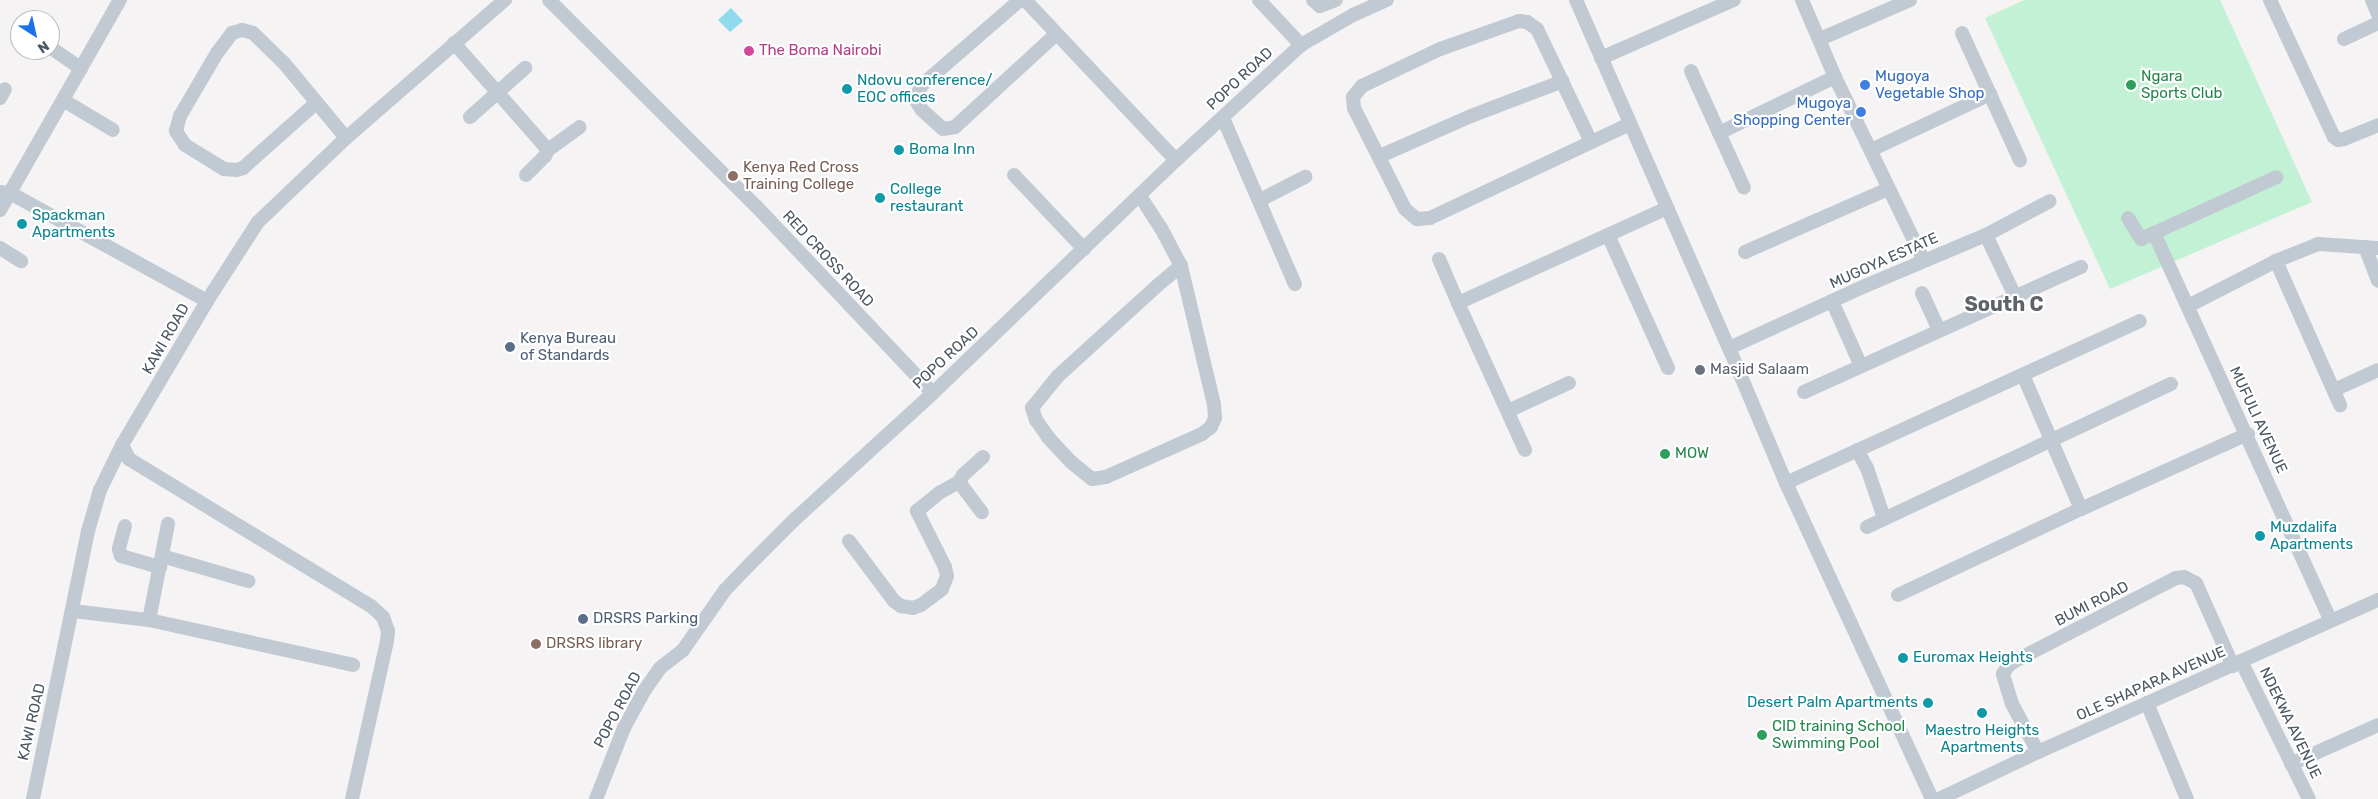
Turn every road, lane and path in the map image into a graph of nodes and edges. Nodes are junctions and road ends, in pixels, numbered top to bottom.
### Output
1 (120, 0) edge
2 (505, 0) edge
3 (549, 0) edge
4 (1020, 0) edge
5 (1024, 0) edge
6 (1259, 0) edge
7 (1312, 0) edge
8 (1336, 0) edge
9 (1387, 0) edge
10 (1576, 0) edge
11 (1734, 0) edge
12 (1802, 0) edge
13 (1910, 0) edge
14 (2270, 0) edge
15 (2372, 0) edge
16 (2378, 14) edge
17 (2378, 23) edge
18 (1962, 33) dead end
19 (1056, 34) junction
20 (1820, 39) junction
21 (2344, 39) dead end
22 (454, 43) junction
23 (1302, 45) junction
24 (60, 54) edge
25 (1601, 58) junction
26 (525, 68) dead end
27 (81, 69) junction
28 (1691, 71) dead end
29 (1835, 77) junction
30 (1563, 80) junction
31 (497, 93) junction
32 (1990, 94) junction
33 (63, 100) junction
34 (316, 103) junction
35 (470, 117) dead end
36 (1222, 118) junction
37 (1630, 124) junction
38 (2378, 125) edge
39 (580, 127) dead end
40 (112, 130) dead end
41 (1719, 132) junction
42 (346, 138) junction
43 (1591, 142) junction
44 (548, 150) junction
45 (1872, 150) junction
46 (1380, 156) junction
47 (1176, 160) junction
48 (2020, 160) dead end
49 (526, 175) dead end
50 (1014, 175) dead end
51 (1306, 176) dead end
52 (2277, 177) dead end
53 (1744, 188) dead end
54 (1888, 189) junction
55 (5, 192) edge
56 (1140, 196) junction
57 (1260, 200) junction
58 (2050, 201) dead end
59 (1667, 208) junction
60 (0, 210) edge
61 (2128, 218) dead end
62 (2154, 233) junction
63 (1608, 234) junction
64 (1986, 235) junction
65 (2373, 246) edge
66 (0, 248) edge
67 (1084, 249) junction
68 (1745, 252) dead end
69 (1439, 259) dead end
70 (21, 261) dead end
71 (1924, 261) junction
72 (2276, 261) junction
73 (1181, 266) junction
74 (2081, 267) dead end
75 (2378, 281) edge
76 (1295, 284) dead end
77 (1922, 293) dead end
78 (2015, 296) junction
79 (207, 301) junction
80 (1832, 301) junction
81 (1458, 303) junction
82 (2188, 306) junction
83 (2140, 321) dead end
84 (1939, 330) junction
85 (1730, 348) junction
86 (1861, 366) junction
87 (1668, 368) dead end
88 (2378, 370) edge
89 (2023, 375) junction
90 (1569, 383) dead end
91 (2171, 384) dead end
92 (2334, 390) junction
93 (1804, 392) dead end
94 (933, 393) junction
95 (2340, 405) dead end
96 (1508, 411) junction
97 (2248, 434) junction
98 (2051, 440) junction
99 (122, 445) junction
100 (1526, 450) dead end
101 (1857, 450) junction
102 (983, 457) dead end
103 (959, 482) junction
104 (1786, 483) junction
105 (2080, 509) junction
106 (982, 512) dead end
107 (1884, 518) junction
108 (168, 524) dead end
109 (125, 526) dead end
110 (1867, 527) dead end
111 (850, 541) dead end
112 (161, 562) junction
113 (248, 581) dead end
114 (1898, 595) dead end
115 (2378, 600) edge
116 (73, 611) junction
117 (150, 620) junction
118 (2331, 621) junction
119 (2237, 664) junction
120 (353, 665) dead end
121 (2147, 703) junction
122 (2378, 725) edge
123 (2038, 752) junction
124 (2291, 764) junction
125 (33, 799) edge
126 (352, 799) edge
127 (596, 799) edge
128 (1932, 799) edge
129 (1939, 799) edge
130 (2187, 799) edge
131 (2309, 799) edge

1 - 27 street
2 - 22 street, KAWI ROAD
3 - 94 street, RED CROSS ROAD
4 - 19 street
5 - 19 street
6 - 23 street
7 - 8 street
9 - 23 street, POPO ROAD
10 - 25 street
11 - 25 street
12 - 20 street
13 - 20 street
14 - 38 street
15 - 16 street
17 - 21 street
18 - 32 street
19 - 47 street
20 - 29 street
22 - 31 street
22 - 42 street, KAWI ROAD
23 - 36 street, POPO ROAD
24 - 27 street
25 - 37 street
26 - 31 street
27 - 33 street
28 - 41 street
29 - 41 street
29 - 45 street
30 - 43 street
30 - 46 street
30 - 46 street
31 - 35 street
31 - 44 street
32 - 45 street
32 - 48 street
33 - 40 street
33 - 55 street
34 - 34 street
34 - 42 street
36 - 47 street, POPO ROAD
36 - 57 street
37 - 43 street
37 - 59 street
39 - 44 street
41 - 53 street
42 - 79 street, KAWI ROAD
43 - 46 street
44 - 49 street
45 - 54 street
47 - 56 street, POPO ROAD
50 - 67 street
51 - 57 street
52 - 62 street
54 - 68 street
54 - 71 street
55 - 60 street
55 - 79 street
56 - 67 street, POPO ROAD
56 - 73 street
57 - 76 street
58 - 64 street, MUGOYA ESTATE
59 - 63 street
59 - 85 street
61 - 62 street
62 - 82 street, MUFULI AVENUE
63 - 81 street
63 - 87 street
64 - 71 street, MUGOYA ESTATE
64 - 78 street
65 - 72 street
65 - 75 street
66 - 70 street
67 - 94 street, POPO ROAD
69 - 81 street
71 - 80 street, MUGOYA ESTATE
72 - 82 street
72 - 92 street
73 - 73 street
74 - 78 street
77 - 84 street
78 - 84 street
79 - 99 street, KAWI ROAD
80 - 85 street, MUGOYA ESTATE
80 - 86 street
81 - 96 street
82 - 97 street, MUFULI AVENUE
83 - 89 street
84 - 86 street
85 - 104 street
86 - 93 street
88 - 92 street
89 - 98 street
89 - 101 street
90 - 96 street
91 - 98 street
92 - 95 street
94 - 127 street, POPO ROAD
96 - 100 street
97 - 105 street
97 - 118 street, MUFULI AVENUE
98 - 105 street
98 - 107 street
99 - 116 street, KAWI ROAD
99 - 126 street
101 - 104 street
101 - 107 street
102 - 103 street
103 - 106 street
103 - 111 street
104 - 128 street
105 - 114 street
107 - 110 street
108 - 112 street
109 - 112 street
112 - 113 street
112 - 117 street
115 - 118 street, OLE SHAPARA AVENUE
116 - 117 street
116 - 125 street, KAWI ROAD
117 - 120 street
118 - 119 street, OLE SHAPARA AVENUE
119 - 121 street, OLE SHAPARA AVENUE
119 - 123 street, BUMI ROAD
119 - 124 street, NDEKWA AVENUE
121 - 123 street, OLE SHAPARA AVENUE
121 - 130 street
122 - 124 street
123 - 129 street, OLE SHAPARA AVENUE
124 - 131 street, NDEKWA AVENUE

